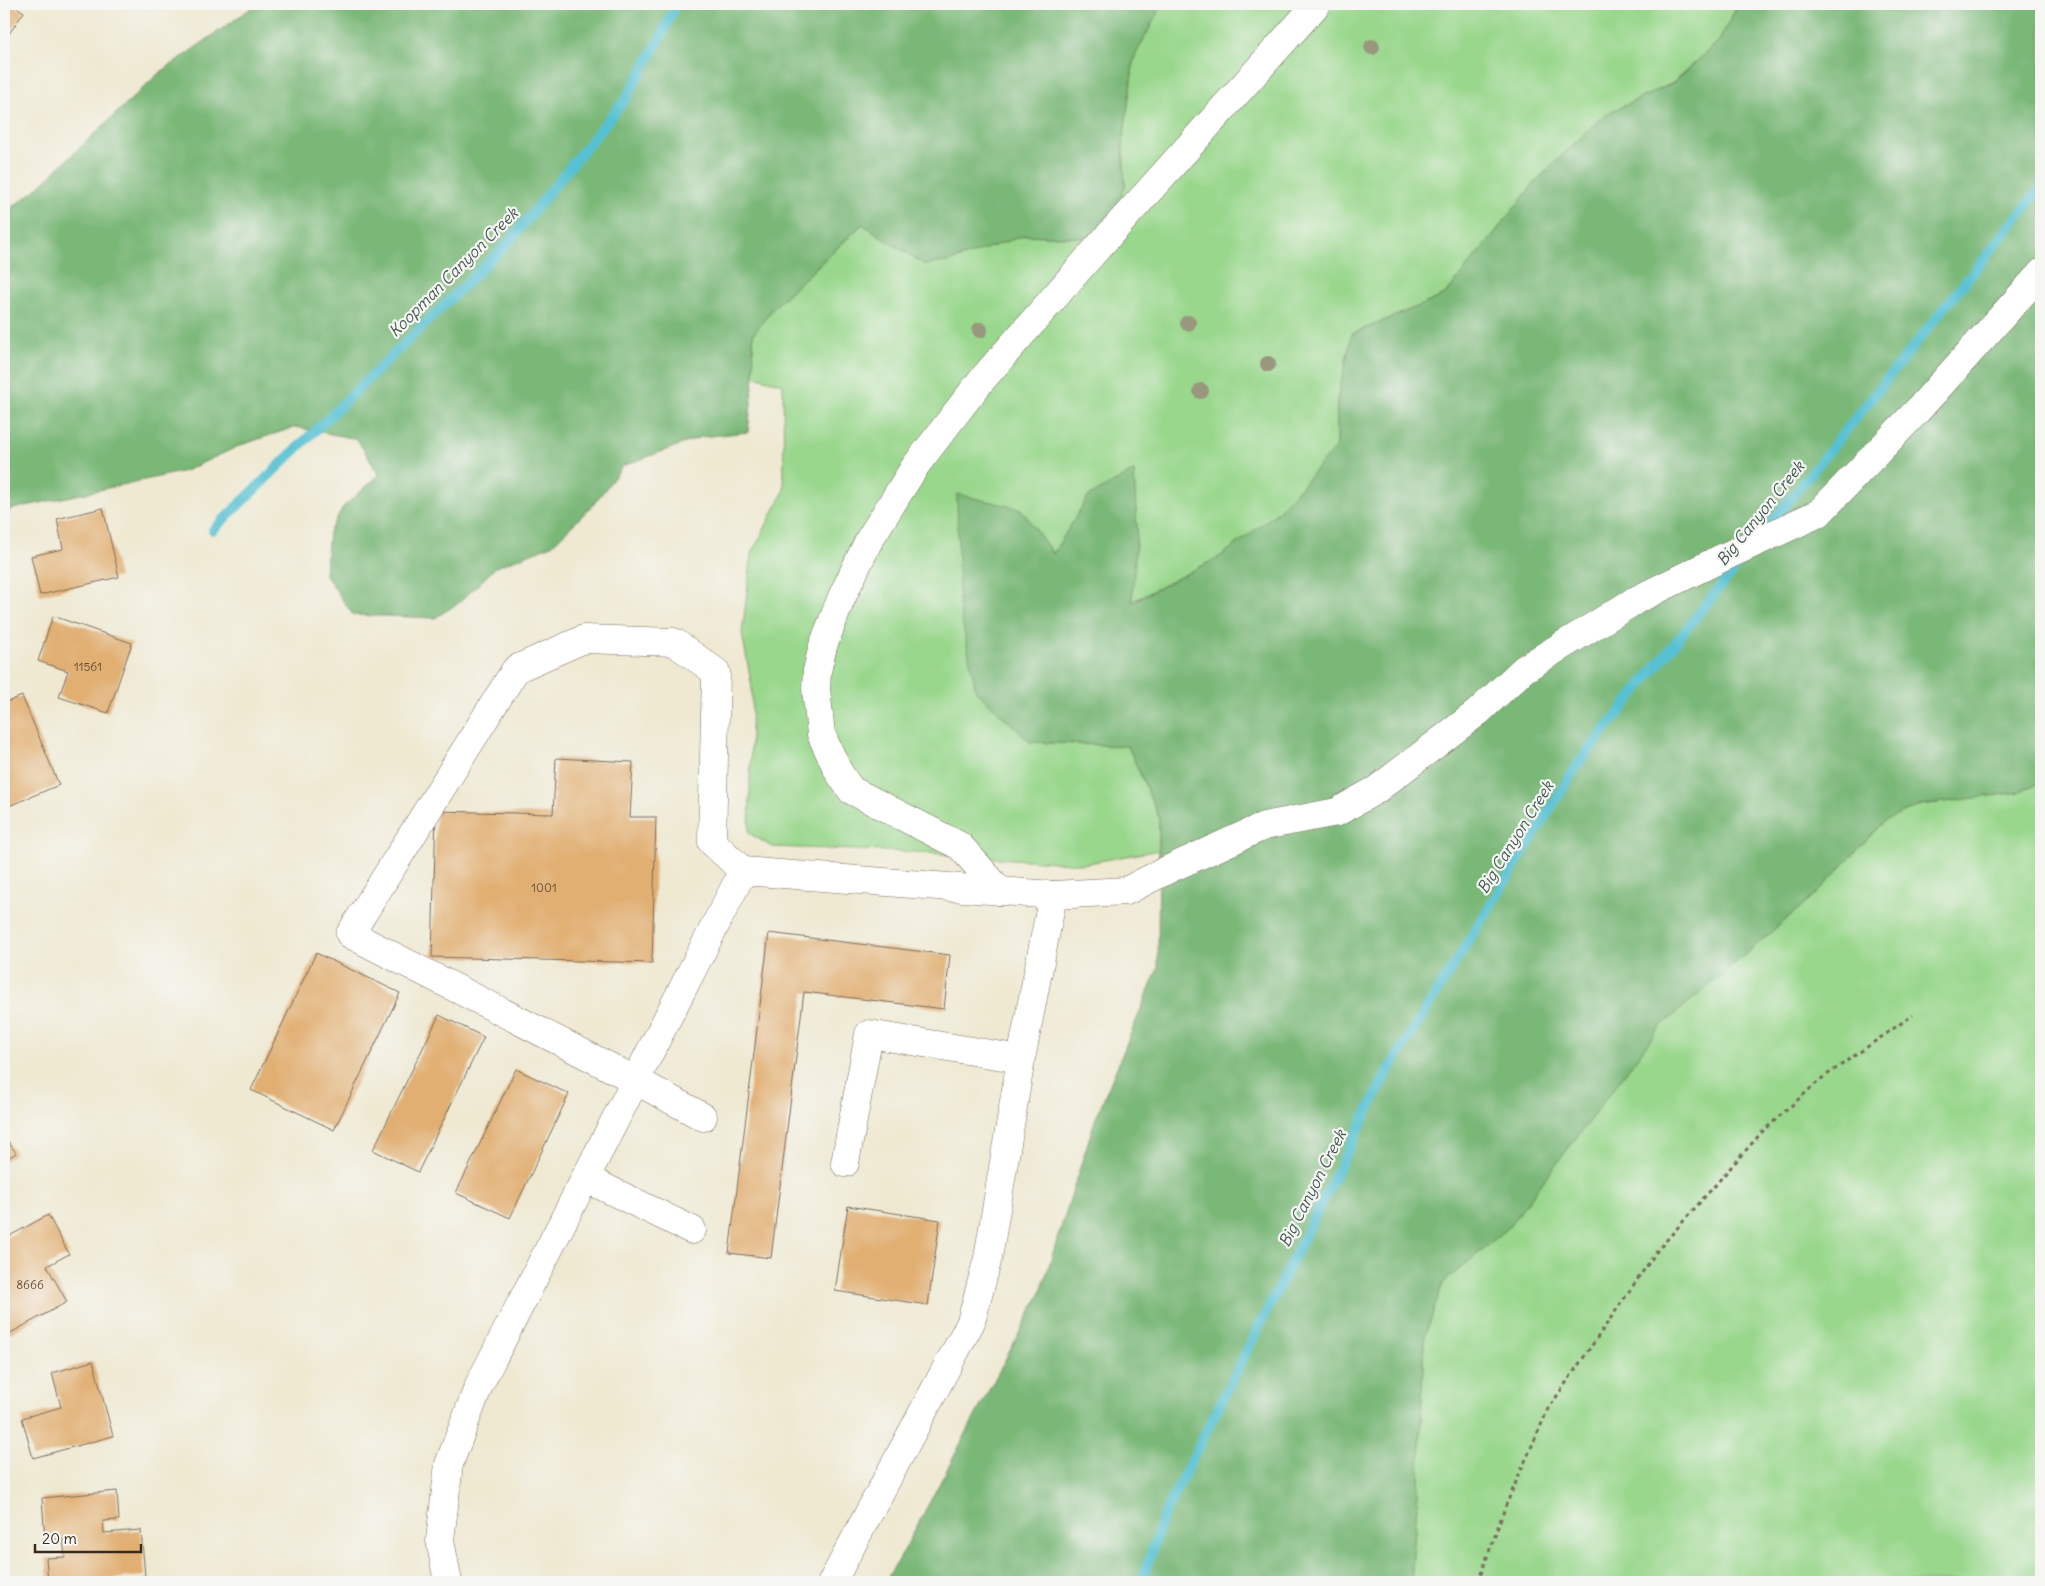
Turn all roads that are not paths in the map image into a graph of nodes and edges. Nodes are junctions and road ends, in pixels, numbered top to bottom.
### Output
1 (1317, 4) edge
2 (2041, 272) edge
3 (743, 871) junction
4 (1000, 891) junction
5 (1053, 895) junction
6 (1021, 1059) junction
7 (635, 1080) junction
8 (703, 1118) dead end
9 (845, 1163) dead end
10 (585, 1178) junction
11 (692, 1230) dead end
12 (448, 1582) edge
13 (832, 1582) edge

1 - 4 lane
2 - 5 lane
3 - 4 lane
3 - 7 lane
3 - 7 lane
4 - 5 lane
5 - 6 lane
6 - 9 lane
6 - 13 lane
7 - 8 lane
7 - 10 lane
10 - 11 lane
10 - 12 lane

